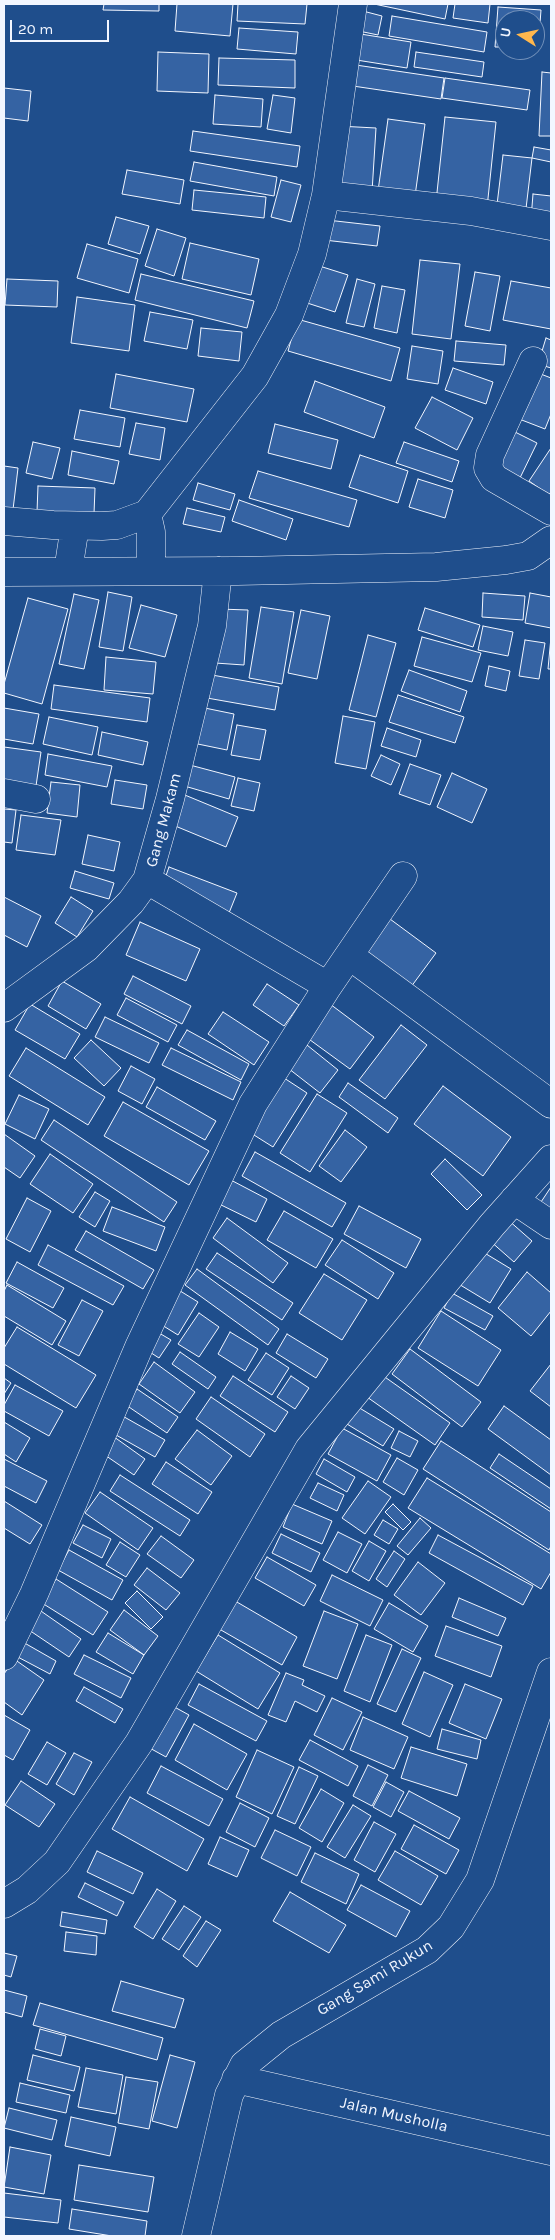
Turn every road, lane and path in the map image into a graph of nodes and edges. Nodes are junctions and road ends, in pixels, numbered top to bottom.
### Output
1 (353, 4) edge
2 (323, 207) junction
3 (551, 226) edge
4 (533, 361) dead end
5 (548, 509) edge
6 (4, 521) edge
7 (149, 523) junction
8 (75, 530) junction
9 (551, 540) edge
10 (540, 558) edge
11 (70, 566) junction
12 (151, 567) junction
13 (218, 571) junction
14 (4, 572) edge
15 (4, 793) edge
16 (36, 799) dead end
17 (402, 876) dead end
18 (147, 880) junction
19 (350, 956) junction
20 (328, 986) junction
21 (4, 1008) edge
22 (551, 1104) edge
23 (551, 1159) edge
24 (514, 1200) junction
25 (551, 1225) edge
26 (4, 1656) edge
27 (551, 1672) edge
28 (4, 1904) edge
29 (236, 2079) junction
30 (551, 2151) edge
31 (196, 2236) edge

1 - 2 street
2 - 3 street
2 - 7 street
4 - 5 street
6 - 8 street
7 - 8 street
7 - 12 street
8 - 11 street
9 - 10 street
10 - 13 street
11 - 12 street
11 - 14 street
12 - 13 street
13 - 18 street, Gang Makam
15 - 16 street
17 - 19 street
18 - 20 street
18 - 21 street, Gang Makam
19 - 20 street
19 - 22 street
20 - 26 street
23 - 24 street
24 - 25 street
24 - 28 street
27 - 29 street, Gang Sami Rukun
29 - 30 street, Jalan Musholla
29 - 31 street, Gang Sami Rukun

